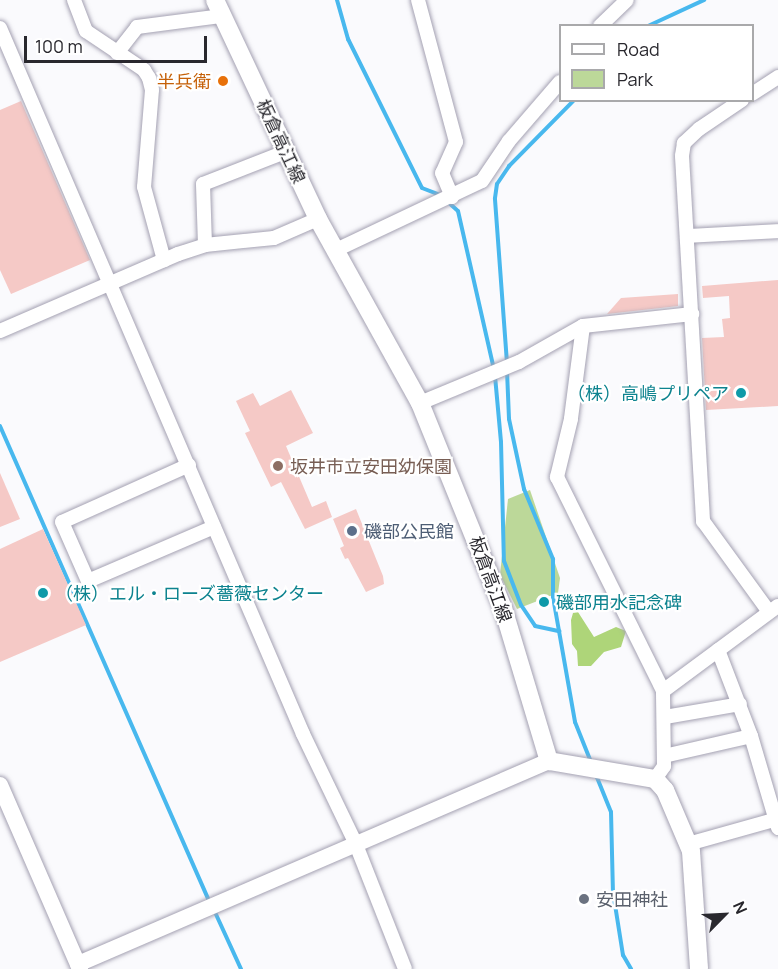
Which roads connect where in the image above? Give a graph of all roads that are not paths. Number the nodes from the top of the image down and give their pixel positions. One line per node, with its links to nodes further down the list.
1 (74, 0): 7 (street)
2 (418, 0): 13 (street)
3 (627, 0): 5 (street)
4 (219, 8): 7 (street); 12 (main road, 板倉高江線)
5 (602, 24)
6 (0, 28): 20 (street)
7 (117, 53): 19 (street)
8 (778, 77): 10 (street)
9 (559, 84): 13 (street)
10 (754, 93)
11 (739, 102): 16 (street)
12 (285, 152): 14 (main road, 板倉高江線); 17 (street)
13 (452, 197): 18 (street)
14 (318, 219): 17 (street); 18 (main road, 板倉高江線)
15 (778, 231): 16 (street)
16 (687, 236): 21 (street)
17 (205, 245): 19 (street)
18 (336, 250): 24 (main road, 板倉高江線)
19 (164, 260): 20 (street)
20 (110, 282): 23 (street); 25 (street)
21 (692, 314): 22 (street); 27 (street)
22 (583, 326): 24 (street); 29 (street)
23 (0, 332)
24 (420, 403): 34 (main road, 板倉高江線)
25 (189, 465): 26 (street); 26 (street)
26 (214, 527): 38 (street)
27 (773, 609): 28 (street)
28 (718, 650): 29 (street); 30 (street)
29 (663, 691): 31 (street)
30 (740, 704): 31 (street); 32 (street)
31 (665, 717): 33 (street)
32 (751, 736): 33 (street); 37 (street)
33 (664, 756): 35 (street)
34 (549, 760): 35 (main road); 38 (street)
35 (655, 779): 39 (main road)
36 (0, 785): 40 (street)
37 (776, 824): 39 (street)
38 (355, 842): 40 (street); 41 (street)
39 (688, 844): 42 (main road)
40 (75, 967)
41 (405, 969)
42 (699, 969)

